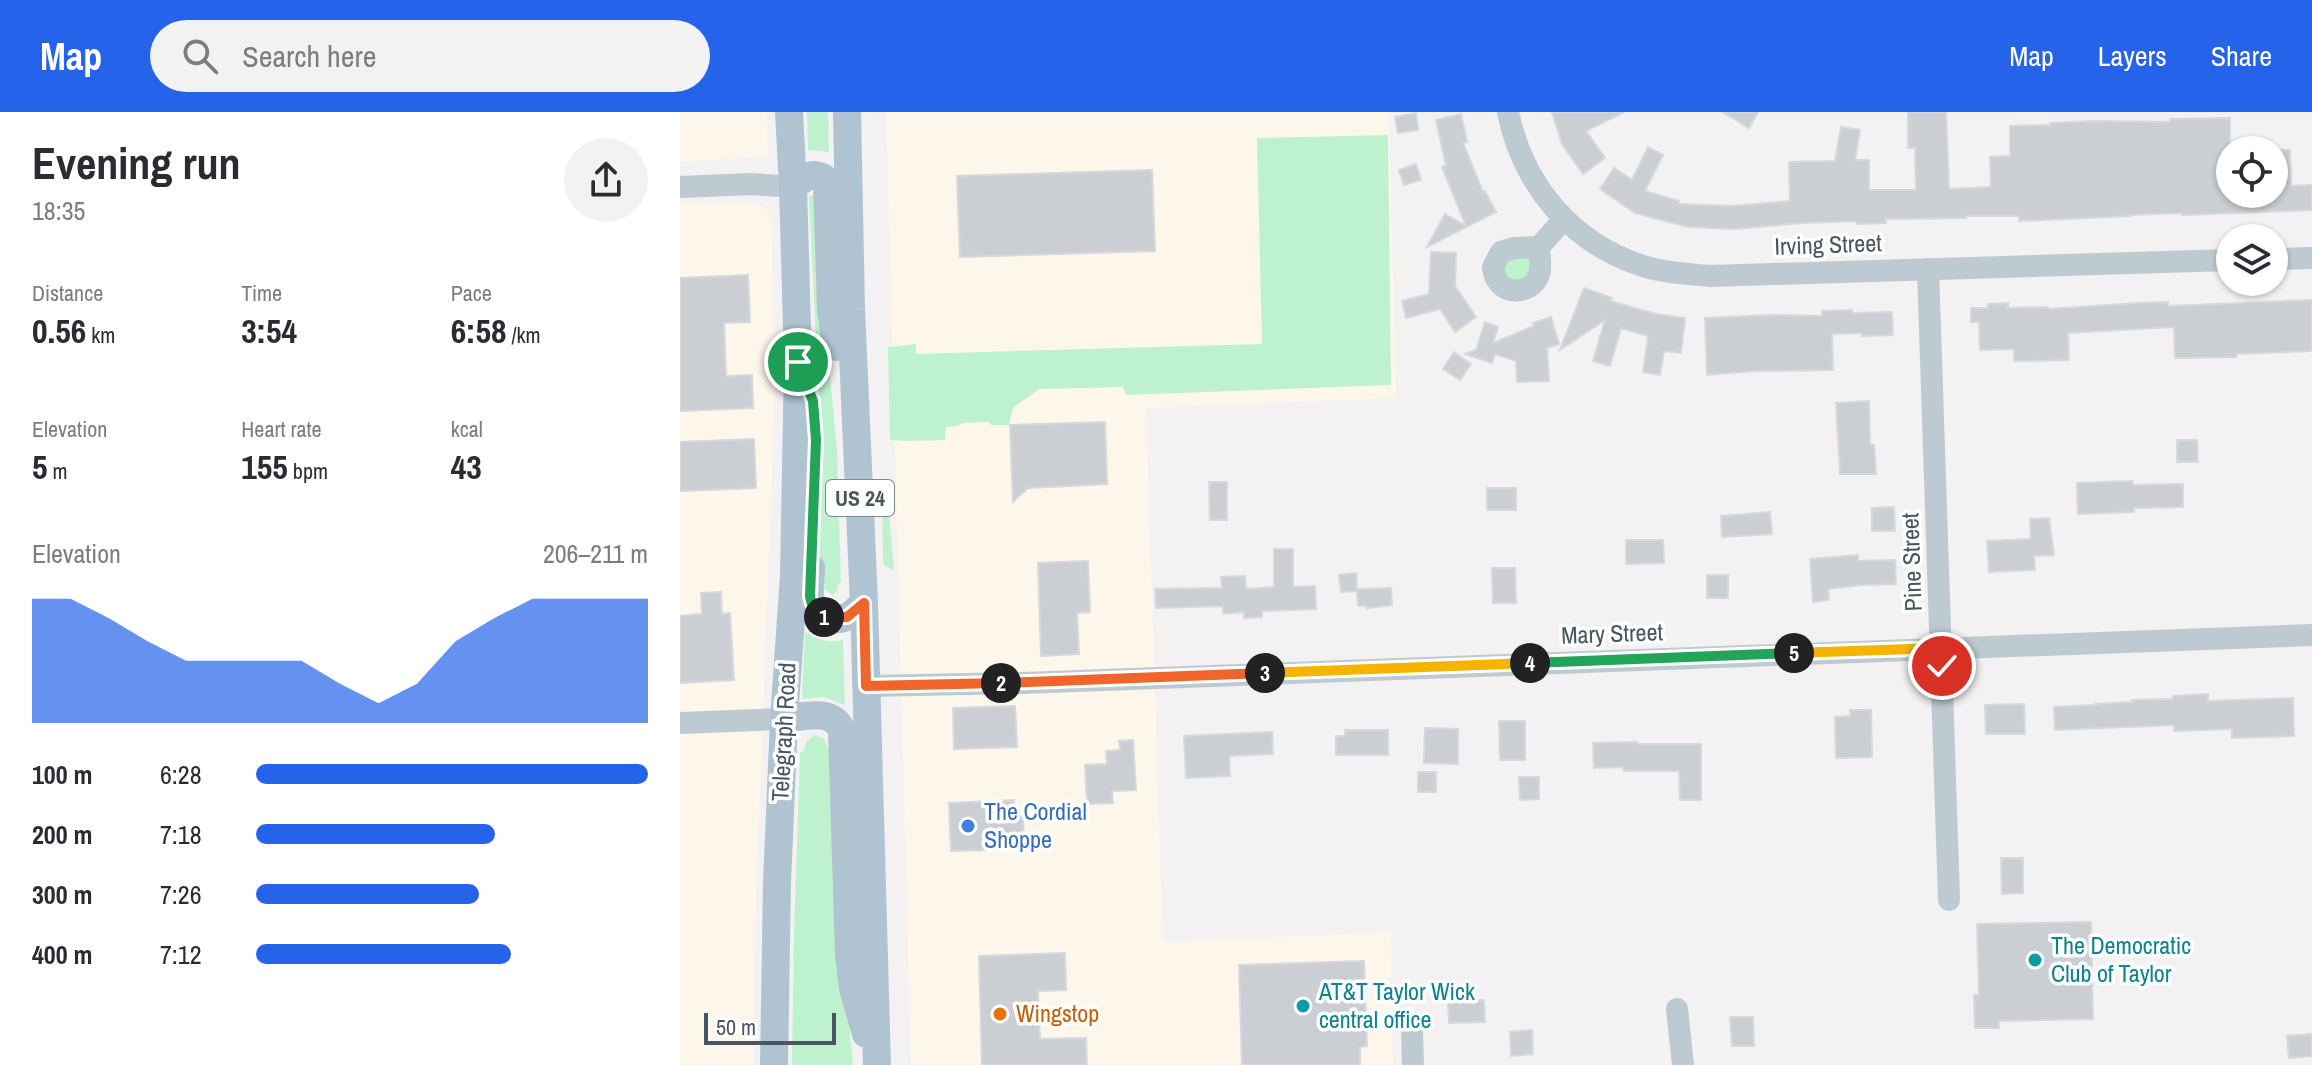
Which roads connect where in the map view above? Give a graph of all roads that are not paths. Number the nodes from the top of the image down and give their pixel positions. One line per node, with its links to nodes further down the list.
1 (789, 112): 5 (main road, Telegraph Road / US 24)
2 (847, 112): 13 (main road, US 24)
3 (1508, 112): 6 (street, Irving Street)
4 (680, 187): 5 (street)
5 (793, 187): 12 (main road, Telegraph Road / US 24); 13 (main road)
6 (1564, 219): 7 (street); 11 (street, Irving Street)
7 (1539, 247)
8 (2312, 258): 9 (street)
9 (2288, 259)
10 (2216, 260): 11 (street, Irving Street)
11 (1928, 269): 16 (street, Pine Street)
12 (798, 362): 14 (main road); 18 (main road, Telegraph Road / US 24)
13 (855, 405): 14 (main road, US 24)
14 (864, 603): 17 (main road, US 24)
15 (2312, 635): 16 (street, Mary Street)
16 (1941, 648): 17 (street, Mary Street); 20 (street, Pine Street)
17 (866, 686): 24 (main road, US 24)
18 (784, 719): 19 (street); 23 (main road, Telegraph Road / US 24); 24 (main road)
19 (680, 723)
20 (1949, 900)
21 (1677, 1009): 26 (street)
22 (1412, 1031): 25 (street)
23 (774, 1065)
24 (876, 1065)
25 (1413, 1065)
26 (1683, 1065)

